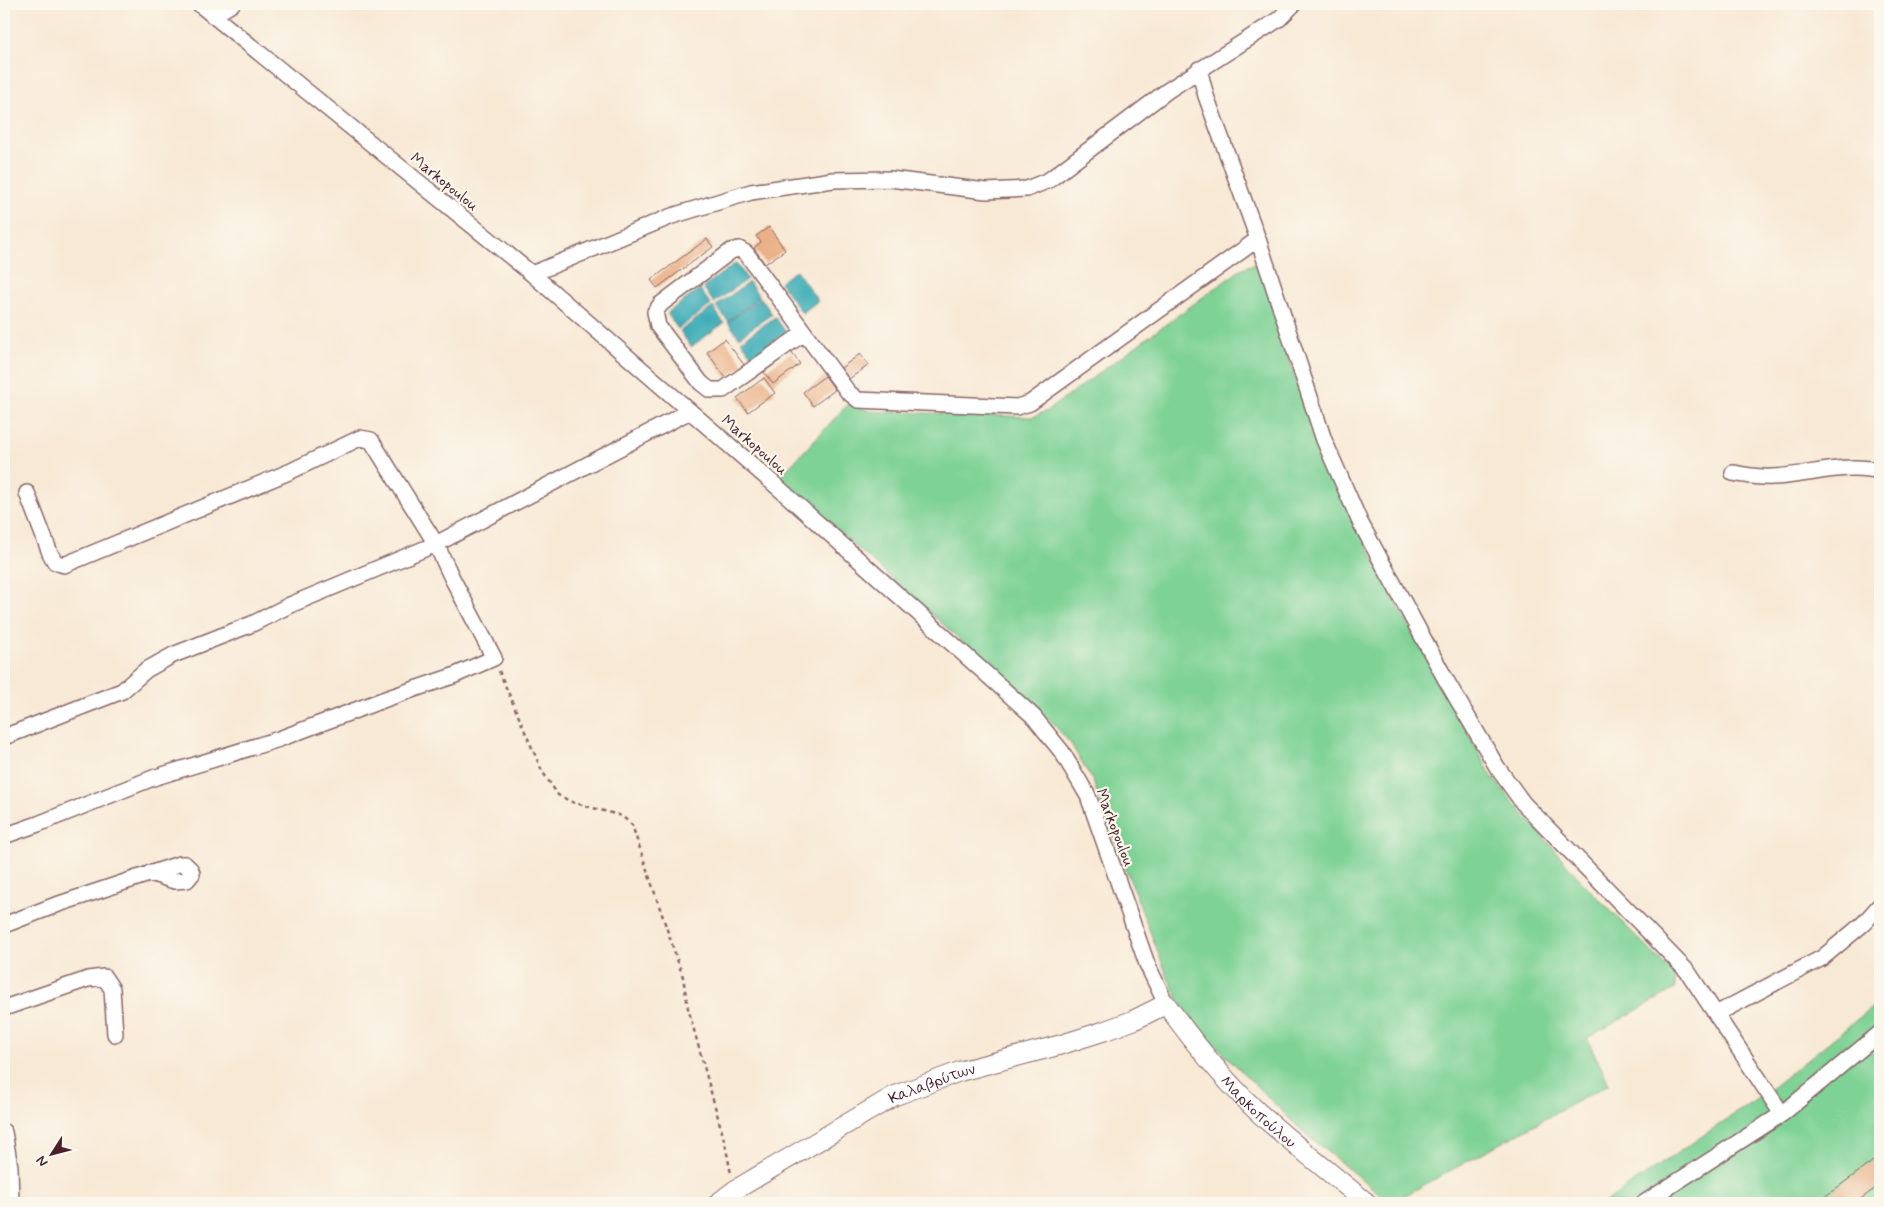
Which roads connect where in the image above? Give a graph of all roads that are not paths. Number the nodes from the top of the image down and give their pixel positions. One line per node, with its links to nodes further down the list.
1 (199, 4): 5 (street, Markopoulou)
2 (232, 4): 5 (street)
3 (1275, 4): 6 (street)
4 (1294, 4): 6 (street)
5 (213, 16): 9 (street, Markopoulou)
6 (1279, 19): 7 (street)
7 (1199, 70): 8 (street); 9 (street)
8 (1258, 239): 10 (street); 23 (street)
9 (532, 274): 11 (street, Markopoulou)
10 (804, 333): 10 (street)
11 (690, 411): 15 (street); 21 (street, Markopoulou)
12 (1880, 472): 13 (street)
13 (1733, 474)
14 (27, 493): 15 (street)
15 (436, 544): 16 (street); 17 (street)
16 (4, 737)
17 (4, 836)
18 (150, 873): 20 (street)
19 (1880, 905): 23 (street)
20 (4, 925)
21 (1166, 1004): 29 (main road, Καλαβρύτων); 30 (main road, Μαρκοπούλου)
22 (4, 1008): 25 (street)
23 (1716, 1014): 26 (street)
24 (1880, 1033): 26 (street)
25 (115, 1034)
26 (1782, 1114): 31 (street)
27 (4, 1132): 28 (street)
28 (10, 1203)
29 (718, 1203)
30 (1367, 1203)
31 (1644, 1203)

